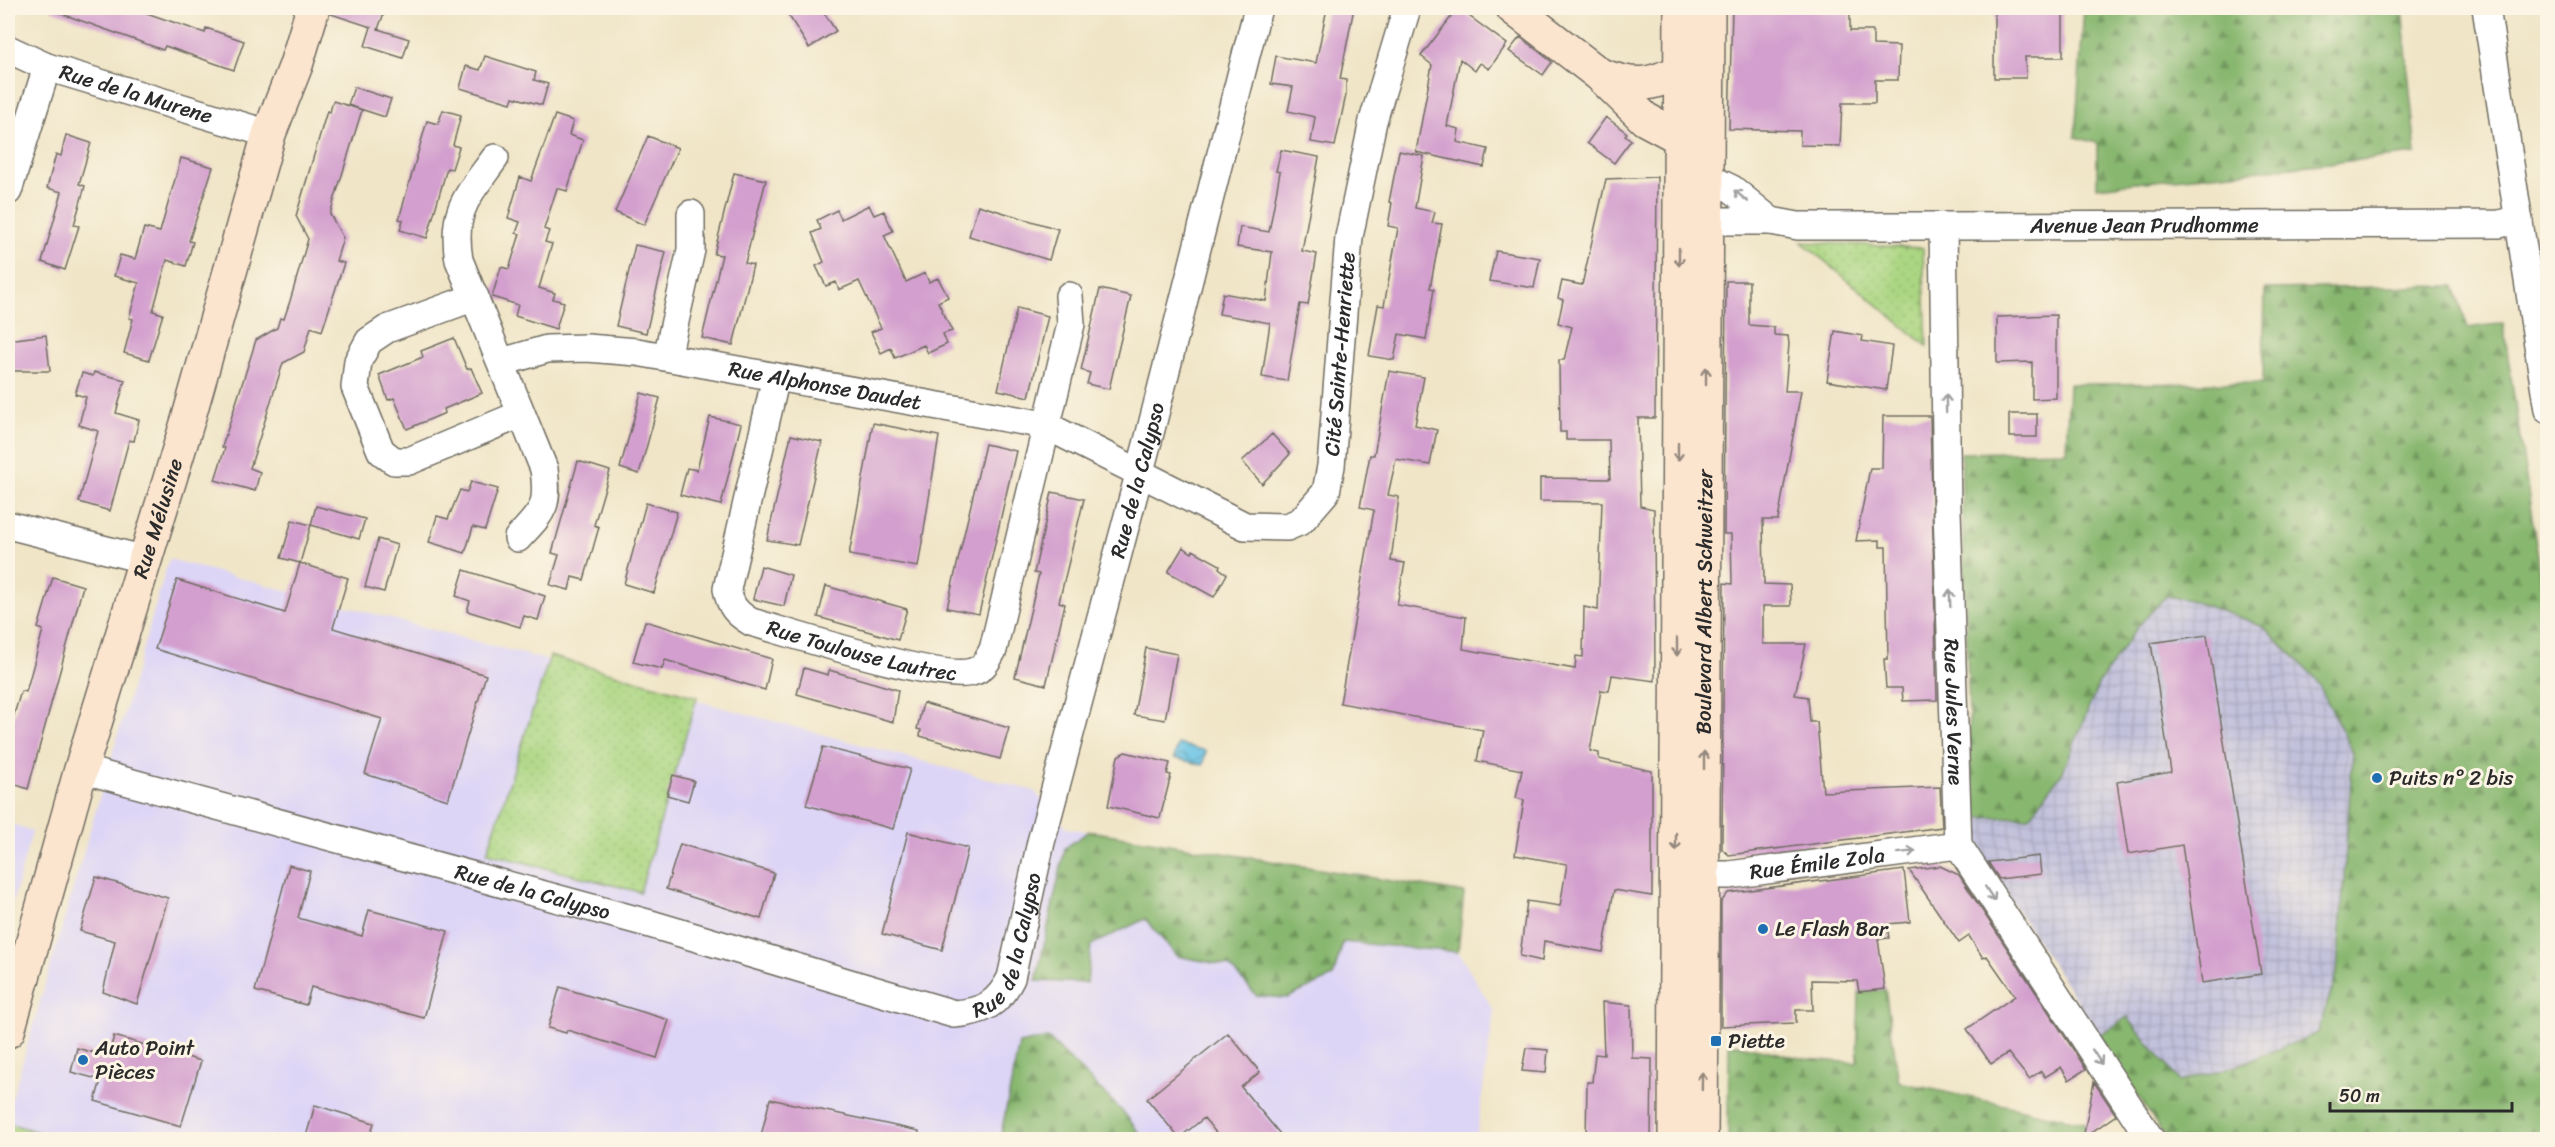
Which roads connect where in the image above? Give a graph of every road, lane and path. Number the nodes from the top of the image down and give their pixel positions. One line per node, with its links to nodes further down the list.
1 (313, 8): 13 (main road, Rue Mélusine)
2 (1258, 8): 30 (street, Rue de la Calypso)
3 (1407, 8): 30 (street, Cité Sainte-Henriette)
4 (1514, 8): 11 (main road)
5 (1682, 8): 10 (main road, Boulevard Albert Schweitzer)
6 (1708, 8): 10 (main road, Boulevard Albert Schweitzer)
7 (2486, 8): 18 (street)
8 (8, 49): 9 (street, Rue de la Murene)
9 (47, 67): 13 (street, Rue de la Murene); 16 (street)
10 (1695, 70): 11 (main road); 12 (main road, Boulevard Albert Schweitzer); 15 (main road, Boulevard Albert Schweitzer)
11 (1600, 75): 12 (main road)
12 (1687, 131): 15 (main road); 19 (main road); 36 (main road, Boulevard Albert Schweitzer, one-way to 36)
13 (269, 134): 33 (main road, Rue Mélusine)
14 (495, 158): 23 (street)
15 (1707, 177): 19 (main road, Boulevard Albert Schweitzer); 20 (street, Avenue Jean Prudhomme, one-way to 15)
16 (8, 191)
17 (691, 214): 24 (street)
18 (2519, 220): 21 (street, Avenue Jean Prudhomme); 27 (street)
19 (1707, 221): 20 (street, Avenue Jean Prudhomme); 36 (main road, Boulevard Albert Schweitzer, one-way to 19)
20 (1772, 221): 21 (street, Avenue Jean Prudhomme)
21 (1943, 226): 35 (street, Rue Jules Verne, one-way to 21)
22 (1070, 296): 29 (street, Rue Toulouse Lautrec)
23 (475, 297): 25 (street); 28 (street)
24 (667, 357): 25 (street, Rue Alphonse Daudet); 26 (street, Rue Alphonse Daudet)
25 (502, 362): 28 (street)
26 (776, 377): 29 (street, Rue Alphonse Daudet); 29 (street, Rue Toulouse Lautrec)
27 (2547, 410)
28 (522, 414): 32 (street)
29 (1045, 425): 30 (street, Rue Alphonse Daudet)
30 (1139, 471): 34 (street, Rue de la Calypso)
31 (8, 525): 33 (street)
32 (518, 538)
33 (146, 560): 34 (main road, Rue Mélusine)
34 (81, 769): 37 (main road, Rue Mélusine)
35 (1958, 845): 36 (street, Rue Émile Zola, one-way to 35); 40 (street, one-way to 40)
36 (1690, 875): 38 (main road, Boulevard Albert Schweitzer); 39 (main road, Boulevard Albert Schweitzer, one-way to 36)
37 (8, 1030)
38 (1675, 1140)
39 (1701, 1140)
40 (2151, 1140)

